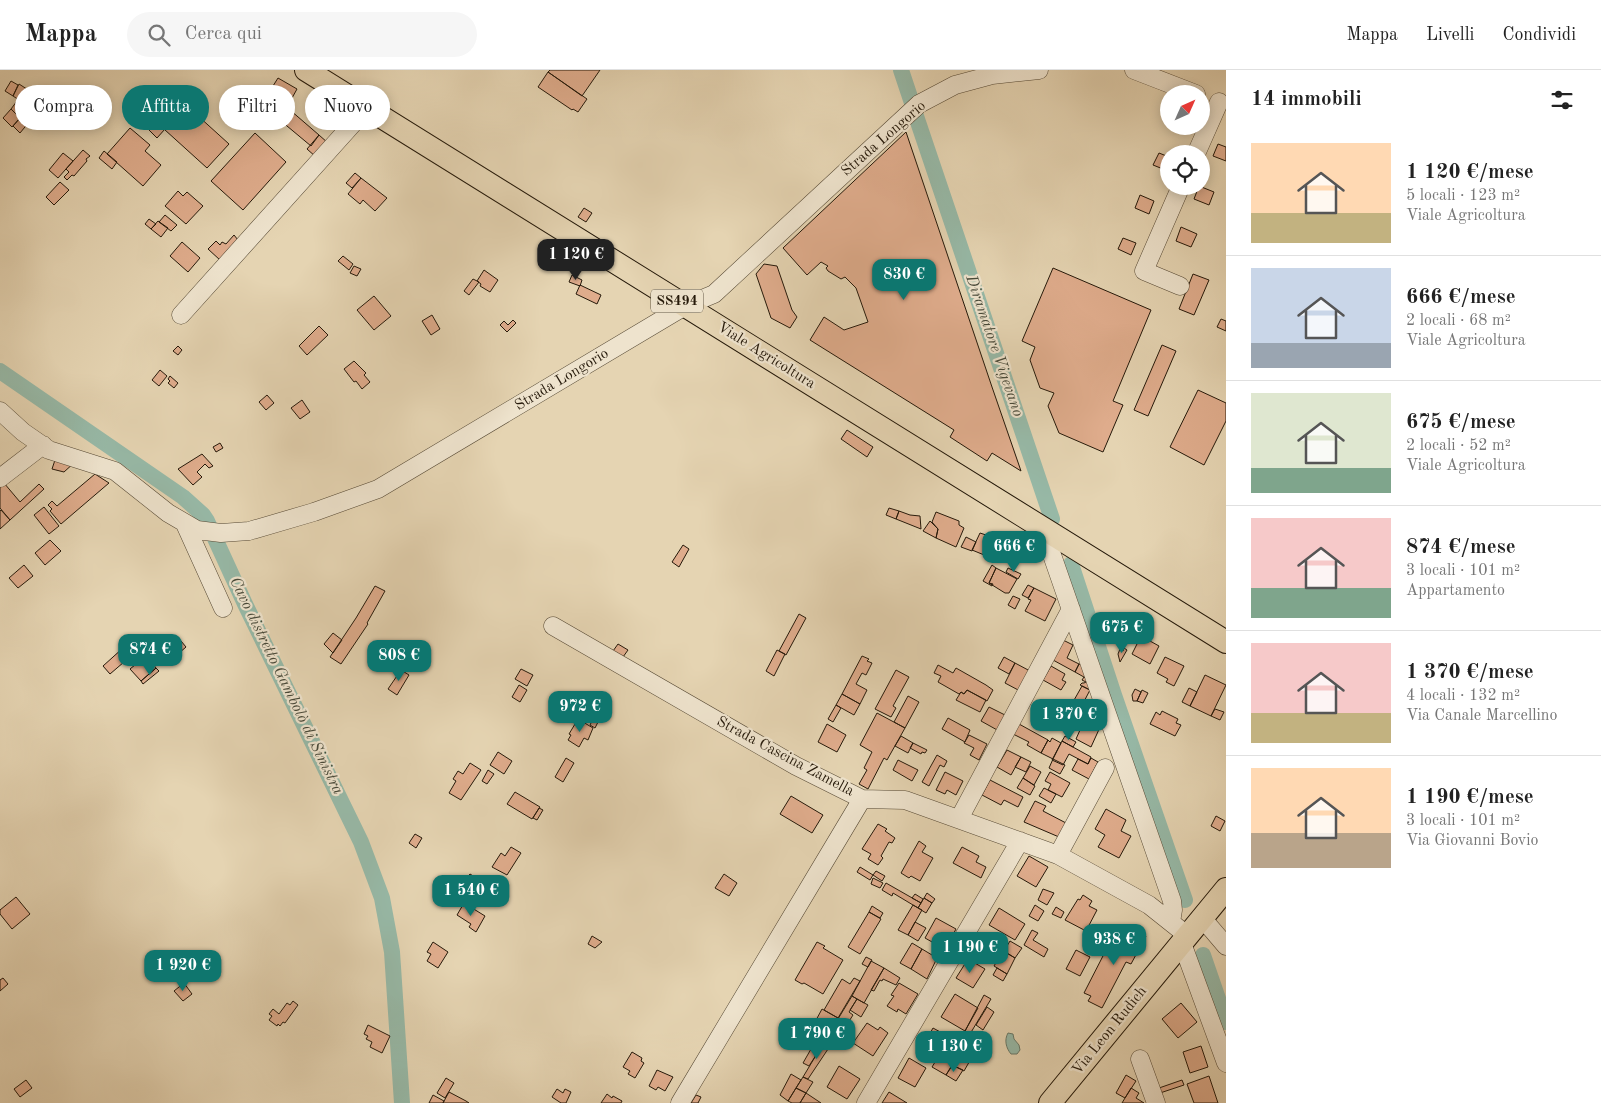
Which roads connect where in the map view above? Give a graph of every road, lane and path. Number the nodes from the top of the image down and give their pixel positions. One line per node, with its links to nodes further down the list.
1 (306, 70): 4 (main road, Viale Agricoltura / SS494)
2 (1039, 70): 13 (street, Strada Longorio)
3 (1134, 70): 5 (street)
4 (330, 85)
5 (1173, 85)
6 (1210, 99): 7 (street)
7 (1222, 104): 10 (street)
8 (390, 122): 13 (main road, Viale Agricoltura / SS494)
9 (347, 130): 14 (street)
10 (1201, 145)
11 (1177, 195): 12 (street)
12 (1180, 286)
13 (685, 306): 18 (street, Strada Longorio); 19 (main road, Viale Agricoltura / SS494)
14 (181, 314)
15 (0, 411): 16 (street, Strada Longorio)
16 (42, 445): 17 (street); 18 (street, Strada Longorio)
17 (0, 478)
18 (185, 524): 20 (street)
19 (1046, 530): 21 (street); 23 (main road, Viale Agricoltura / SS494)
20 (223, 608)
21 (1071, 609): 26 (street); 30 (street)
22 (553, 626): 25 (street, Strada Cascina Zamella)
23 (1226, 642)
24 (1105, 768): 28 (street)
25 (862, 799): 26 (street, Strada Cascina Zamella); 34 (street)
26 (959, 819): 27 (street, Strada Cascina Zamella)
27 (1020, 841): 28 (street, Strada Cascina Zamella); 35 (street)
28 (1058, 855): 30 (street, Strada Cascina Zamella)
29 (1226, 889): 30 (main road, Via Leon Rudich)
30 (1186, 930): 31 (street, Strada Cascina Zamella); 33 (street); 36 (main road, Via Leon Rudich)
31 (1226, 946)
32 (1140, 1059): 37 (street)
33 (1226, 1063)
34 (680, 1103)
35 (866, 1103)
36 (1050, 1103)
37 (1156, 1103)

